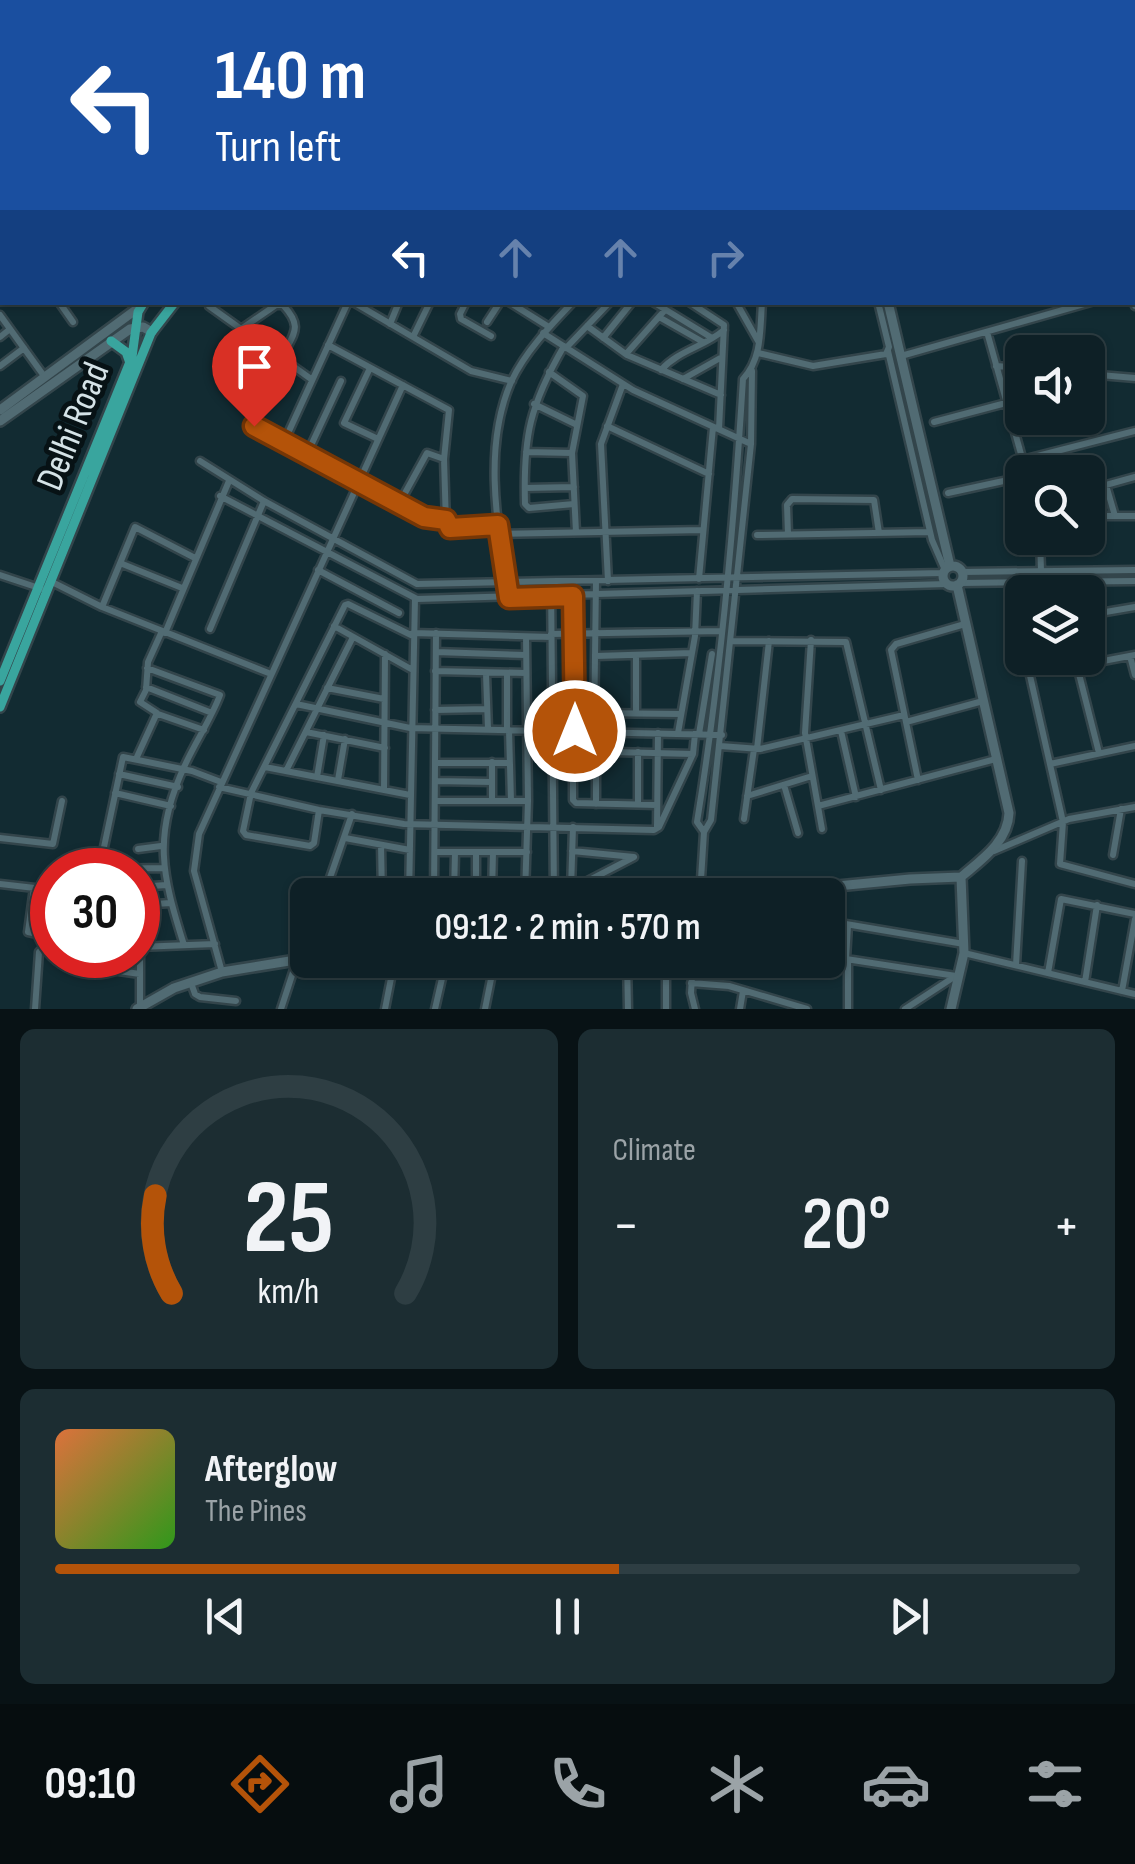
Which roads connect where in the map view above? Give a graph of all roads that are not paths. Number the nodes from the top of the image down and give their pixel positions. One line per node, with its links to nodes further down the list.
1 (61, 305): 26 (street)
2 (141, 305): 63 (street)
3 (142, 305): 29 (main road, Delhi Road)
4 (172, 305): 35 (main road)
5 (208, 305): 31 (street)
6 (348, 305): 45 (street)
7 (363, 305): 28 (street)
8 (399, 305): 28 (street)
9 (429, 305): 39 (street)
10 (464, 305): 37 (street)
11 (498, 305): 27 (street)
12 (513, 305): 34 (street)
13 (566, 305): 34 (street)
14 (607, 305): 30 (street)
15 (630, 305): 40 (street)
16 (658, 305): 23 (street)
17 (693, 305): 32 (street)
18 (738, 305): 44 (street)
19 (762, 305): 44 (street)
20 (879, 305): 48 (street)
21 (892, 305): 51 (street)
22 (1081, 305): 36 (street)
23 (665, 310): 25 (street); 41 (street)
24 (0, 316): 33 (street)
25 (659, 317): 43 (street); 50 (street)
26 (73, 322)
27 (488, 322)
28 (390, 324): 39 (street)
29 (136, 326): 35 (street); 42 (street); 54 (main road, Delhi Road)
30 (586, 326): 40 (street); 46 (street)
31 (241, 329): 53 (street); 53 (street)
32 (725, 329): 41 (street); 52 (street)
33 (10, 330): 38 (street); 47 (street)
34 (546, 330): 46 (street); 68 (street)
35 (152, 332): 140 (main road)
36 (986, 332): 51 (street); 56 (street)
37 (491, 336)
38 (0, 337)
39 (413, 337): 68 (street)
40 (603, 338): 50 (street)
41 (714, 338): 43 (street)
42 (111, 341): 54 (main road); 76 (street)
43 (704, 342): 59 (street)
44 (760, 344): 49 (street)
45 (328, 345): 58 (street); 66 (street)
46 (565, 347): 61 (street); 69 (street)
47 (24, 348): 55 (street); 63 (street)
48 (888, 351): 49 (street); 116 (street)
49 (758, 353): 60 (street)
50 (626, 354): 59 (street)
51 (903, 355): 125 (street)
52 (724, 356): 65 (street); 71 (street)
53 (282, 358): 66 (street)
54 (130, 362): 140 (main road, Delhi Road)
55 (0, 366)
56 (996, 366): 57 (street); 72 (street)
57 (1005, 367)
58 (370, 368): 70 (street); 83 (street)
59 (661, 370): 65 (street)
60 (752, 370): 84 (street); 86 (street)
61 (549, 372): 74 (street); 78 (street)
62 (1105, 375): 64 (street)
63 (44, 376): 75 (street)
64 (1135, 378)
65 (683, 379): 71 (street)
66 (311, 380): 85 (street)
67 (341, 381): 88 (street)
68 (512, 382): 111 (street)
69 (623, 384): 80 (street); 81 (street)
70 (403, 385): 83 (street); 91 (street)
71 (721, 395): 81 (street)
72 (1005, 399)
73 (1005, 403): 77 (street)
74 (534, 404): 78 (street); 87 (street)
75 (0, 410)
76 (0, 421)
77 (934, 422)
78 (577, 424): 89 (street)
79 (254, 426): 85 (street)
80 (607, 426): 93 (street); 114 (street)
81 (716, 428): 84 (street); 93 (street)
82 (1135, 430): 90 (street)
83 (378, 439): 97 (street)
84 (739, 439): 86 (street); 130 (street)
85 (284, 442): 88 (street)
86 (751, 444): 130 (street)
87 (526, 452): 89 (street); 100 (street)
88 (306, 454): 97 (street)
89 (572, 454): 99 (street)
90 (1041, 455)
91 (444, 459): 104 (street); 110 (street)
92 (200, 460): 96 (street)
93 (709, 474): 112 (street)
94 (1135, 478): 98 (street)
95 (1005, 480): 101 (street)
96 (229, 481): 102 (street); 103 (street)
97 (358, 482): 104 (street); 120 (street)
98 (1106, 485): 108 (street)
99 (574, 487): 100 (street); 105 (street)
100 (525, 488): 105 (street)
101 (948, 493)
102 (220, 496): 106 (street); 123 (street)
103 (264, 501): 106 (street); 120 (street)
104 (400, 504): 110 (street)
105 (574, 504): 113 (street)
106 (257, 516): 121 (street); 156 (street)
107 (1105, 516): 108 (street)
108 (1115, 516): 109 (street)
109 (1135, 516)
110 (446, 520): 111 (street)
111 (498, 525): 117 (street)
112 (704, 530): 114 (street); 131 (street)
113 (576, 532): 114 (street); 117 (street)
114 (605, 532): 132 (street)
115 (879, 532): 116 (street); 118 (street); 118 (street)
116 (930, 532): 125 (street)
117 (499, 534): 136 (street)
118 (788, 534): 119 (street)
119 (757, 535)
120 (332, 537): 121 (street); 136 (street)
121 (326, 552): 126 (street); 148 (street)
122 (1041, 555): 128 (street)
123 (195, 558): 124 (street); 141 (street)
124 (120, 563): 141 (street); 150 (street)
125 (951, 569): 128 (street); 130 (street); 139 (street); 139 (street)
126 (318, 570): 153 (street); 183 (street)
127 (1135, 570): 128 (street)
128 (1041, 571)
129 (0, 575): 140 (street)
130 (732, 578): 131 (street); 142 (street); 143 (street)
131 (699, 579): 132 (street)
132 (608, 580): 133 (street)
133 (596, 581): 137 (street); 145 (street)
134 (1105, 581): 135 (street)
135 (1135, 581)
136 (507, 582): 137 (street); 149 (street)
137 (551, 582): 146 (street)
138 (1005, 582): 139 (street)
139 (954, 584): 143 (street); 154 (street)
140 (46, 585): 150 (street); 189 (main road, Delhi Road); 195 (main road)
141 (182, 588): 159 (street)
142 (727, 590): 143 (street); 144 (street); 158 (street)
143 (736, 590): 168 (street)
144 (697, 591): 145 (street); 157 (street)
145 (596, 595): 147 (street); 162 (street)
146 (551, 596): 147 (street); 149 (street); 164 (street)
147 (573, 596): 161 (street)
148 (415, 598): 149 (street); 163 (street)
149 (509, 598)
150 (102, 607): 159 (street)
151 (1135, 607): 152 (street)
152 (1105, 612)
153 (399, 613)
154 (965, 624): 193 (street); 204 (street)
155 (334, 626): 163 (street); 165 (street); 194 (street)
156 (210, 628)
157 (695, 630): 158 (street); 162 (street); 171 (street)
158 (722, 631): 221 (street)
159 (163, 632): 179 (street); 183 (street)
160 (436, 632): 163 (street); 166 (street); 170 (street)
161 (574, 633): 162 (street); 164 (street); 214 (street)
162 (596, 633): 177 (street)
163 (413, 634): 180 (street)
164 (551, 635): 166 (street); 213 (street)
165 (353, 637): 172 (street); 191 (street)
166 (526, 637): 176 (street)
167 (810, 640): 169 (street); 206 (street); 225 (street)
168 (730, 641): 169 (street); 223 (street)
169 (770, 641): 229 (street)
170 (436, 652): 176 (street); 181 (street)
171 (692, 653): 174 (street); 203 (street)
172 (384, 654): 180 (street); 192 (street)
173 (712, 654): 220 (street)
174 (636, 655): 177 (street); 202 (street)
175 (1133, 655): 178 (street); 188 (street)
176 (526, 656): 182 (street)
177 (596, 656): 199 (street)
178 (1105, 658)
179 (147, 668): 190 (street); 201 (street)
180 (411, 670): 207 (street)
181 (435, 670): 184 (street); 198 (street)
182 (526, 673): 185 (street); 212 (street)
183 (271, 674): 252 (street)
184 (486, 674): 185 (street); 196 (street)
185 (508, 674): 211 (street)
186 (1030, 675): 241 (street)
187 (1079, 675): 235 (street)
188 (1135, 676)
189 (0, 681)
190 (146, 687): 200 (street); 201 (street)
191 (327, 688): 192 (street); 197 (street)
192 (384, 700): 205 (street)
193 (983, 701): 204 (street); 237 (street)
194 (296, 704): 197 (street); 242 (street)
195 (0, 707)
196 (487, 709): 198 (street); 209 (street)
197 (316, 710): 205 (street); 216 (street)
198 (435, 710): 208 (street)
199 (594, 712): 202 (street); 217 (street)
200 (157, 713): 210 (street); 236 (street)
201 (212, 713): 210 (street)
202 (636, 714): 203 (street)
203 (681, 714): 219 (street)
204 (905, 719): 206 (street); 249 (street)
205 (386, 724): 207 (street); 228 (street)
206 (864, 725): 215 (street); 256 (street)
207 (413, 728): 208 (street); 259 (street)
208 (435, 729): 209 (street); 239 (street)
209 (488, 729): 211 (street)
210 (204, 730): 243 (street)
211 (508, 730): 212 (street); 240 (street)
212 (525, 730): 213 (street); 266 (street)
213 (550, 730): 214 (street); 281 (street)
214 (575, 731): 217 (street); 230 (street)
215 (842, 731): 225 (street); 261 (street)
216 (306, 732): 222 (street); 244 (street)
217 (594, 732): 218 (street)
218 (658, 733): 219 (street); 233 (street)
219 (678, 733): 220 (street)
220 (697, 734): 221 (street); 234 (street)
221 (711, 735): 223 (street); 285 (street)
222 (324, 736): 224 (street); 247 (street)
223 (722, 736): 226 (street)
224 (344, 740): 228 (street); 248 (street)
225 (806, 740): 229 (street); 246 (street)
226 (720, 746): 229 (street); 285 (street)
227 (1135, 746): 235 (street)
228 (385, 748): 255 (street)
229 (755, 749): 260 (street)
230 (574, 751): 231 (street); 267 (street)
231 (596, 752): 232 (street); 267 (street)
232 (638, 752): 233 (street); 268 (street)
233 (658, 752): 234 (street); 269 (street)
234 (693, 754): 283 (street)
235 (1099, 754): 241 (street)
236 (136, 759): 243 (street); 245 (street)
237 (996, 759): 249 (street); 300 (street)
238 (492, 762): 239 (street); 240 (street); 251 (street)
239 (435, 763): 250 (street)
240 (510, 763): 265 (street)
241 (1050, 764): 277 (street)
242 (265, 767): 244 (street); 258 (street)
243 (183, 769): 252 (street); 254 (street)
244 (286, 771): 247 (street)
245 (119, 774): 254 (street); 257 (street)
246 (812, 776): 253 (street); 271 (street)
247 (316, 777): 248 (street)
248 (338, 780): 255 (street)
249 (918, 780): 256 (street)
250 (435, 781): 251 (street); 262 (street)
251 (492, 782): 264 (street)
252 (220, 784): 258 (street); 329 (street)
253 (784, 785): 260 (street); 286 (street)
254 (178, 787): 270 (street)
255 (384, 790): 259 (street)
256 (881, 790): 261 (street)
257 (115, 793): 270 (street); 291 (street)
258 (251, 793): 273 (street); 273 (street)
259 (410, 795): 278 (street)
260 (748, 796): 276 (street)
261 (856, 796): 271 (street)
262 (435, 800): 264 (street); 279 (street)
263 (62, 801): 287 (street)
264 (492, 801): 265 (street)
265 (511, 801): 266 (street)
266 (528, 801): 280 (street)
267 (596, 804): 268 (street)
268 (638, 804): 269 (street)
269 (657, 805): 283 (street)
270 (171, 806): 290 (street)
271 (818, 806): 284 (street)
272 (1135, 807): 274 (street)
273 (320, 810): 275 (street)
274 (1121, 810): 277 (street); 301 (street)
275 (352, 814): 278 (street); 288 (street)
276 (744, 819)
277 (1063, 822): 300 (street); 318 (street)
278 (410, 824): 279 (street); 293 (street)
279 (435, 824): 280 (street); 295 (street)
280 (528, 826): 281 (street); 299 (street)
281 (552, 827): 282 (street); 312 (street)
282 (573, 828): 283 (street); 294 (street)
283 (657, 830)
284 (822, 830)
285 (704, 832): 315 (street)
286 (798, 833)
287 (0, 838)
288 (345, 838): 289 (street); 304 (street)
289 (381, 845): 293 (street); 305 (street)
290 (162, 846): 292 (street); 303 (street)
291 (104, 848)
292 (138, 848)
293 (410, 850): 306 (street)
294 (572, 850): 313 (street); 314 (street)
295 (435, 852): 296 (street); 307 (street)
296 (455, 852): 297 (street); 308 (street)
297 (476, 852): 298 (street); 309 (street)
298 (493, 852): 299 (street); 310 (street)
299 (527, 852): 311 (street)
300 (992, 852): 316 (street)
301 (1113, 855)
302 (1022, 861): 335 (street)
303 (162, 868): 320 (street)
304 (330, 878)
305 (382, 878)
306 (409, 878)
307 (434, 878)
308 (454, 878)
309 (476, 878)
310 (492, 878)
311 (526, 878)
312 (554, 878)
313 (571, 878)
314 (592, 878)
315 (701, 878)
316 (962, 878): 321 (street); 332 (street)
317 (0, 884): 322 (street)
318 (1135, 884)
319 (160, 885): 320 (street)
320 (166, 885): 323 (street)
321 (845, 886)
322 (30, 888)
323 (171, 903): 324 (street); 331 (street)
324 (160, 904)
325 (1097, 905): 326 (street); 337 (street); 348 (street)
326 (1135, 916): 352 (street)
327 (845, 924): 328 (street)
328 (848, 925): 332 (street); 333 (street)
329 (216, 944): 331 (street); 336 (street)
330 (160, 946): 331 (street)
331 (184, 946)
332 (964, 949): 335 (street); 338 (street)
333 (848, 960): 338 (street); 366 (street)
334 (290, 961): 336 (street)
335 (1016, 965): 337 (street)
336 (222, 972): 349 (street)
337 (1048, 973): 348 (street)
338 (958, 975): 367 (street); 368 (street)
339 (37, 978): 356 (street)
340 (140, 978): 355 (street)
341 (294, 978): 357 (street)
342 (391, 978): 358 (street)
343 (442, 978): 359 (street)
344 (491, 978): 360 (street)
345 (627, 978): 361 (street)
346 (666, 978): 362 (street)
347 (691, 978): 350 (street)
348 (1085, 982): 352 (street)
349 (191, 983): 354 (street); 355 (street)
350 (691, 983): 351 (street); 363 (street)
351 (743, 990): 364 (street); 365 (street)
352 (1122, 991): 353 (street)
353 (1135, 994)
354 (236, 1001)
355 (139, 1008)
356 (34, 1009)
357 (281, 1009)
358 (385, 1009)
359 (435, 1009)
360 (485, 1009)
361 (628, 1009)
362 (666, 1009)
363 (695, 1009)
364 (740, 1009)
365 (807, 1009)
366 (848, 1009)
367 (904, 1009)
368 (951, 1009)

